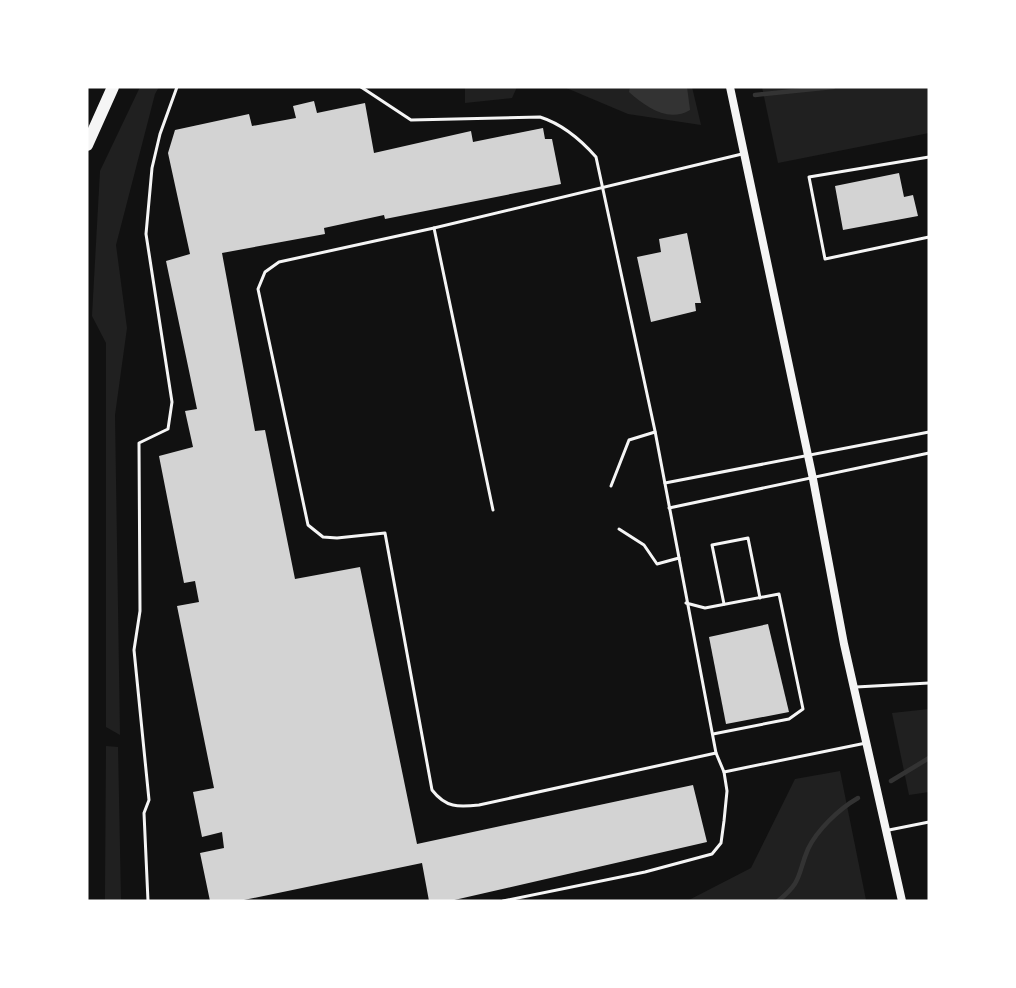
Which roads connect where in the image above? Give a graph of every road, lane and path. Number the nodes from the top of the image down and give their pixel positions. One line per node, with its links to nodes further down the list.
1 (113, 87): 5 (highway)
2 (177, 87): 33 (lane)
3 (361, 87): 8 (lane)
4 (730, 87): 6 (street)
5 (87, 146)
6 (744, 154): 8 (lane); 14 (street)
7 (929, 157): 10 (lane)
8 (604, 187): 9 (lane); 11 (lane)
9 (435, 228): 19 (lane); 29 (lane)
10 (929, 237)
11 (655, 431): 16 (lane); 17 (lane)
12 (929, 432): 14 (lane)
13 (929, 453): 15 (lane)
14 (807, 456): 15 (street); 16 (lane)
15 (813, 480): 18 (lane); 26 (street)
16 (665, 483): 18 (lane)
17 (610, 486)
18 (669, 508): 21 (lane)
19 (493, 510)
20 (619, 529): 21 (lane)
21 (679, 558): 23 (lane)
22 (760, 598): 24 (lane); 24 (lane); 27 (lane)
23 (686, 603): 24 (lane); 27 (lane)
24 (724, 604)
25 (929, 683): 26 (lane)
26 (854, 688): 28 (street)
27 (713, 735): 29 (lane)
28 (866, 743): 30 (lane); 32 (street)
29 (717, 753): 30 (lane)
30 (724, 772): 34 (lane)
31 (929, 822): 32 (lane)
32 (887, 830): 35 (street)
33 (148, 901)
34 (503, 901)
35 (902, 901)

